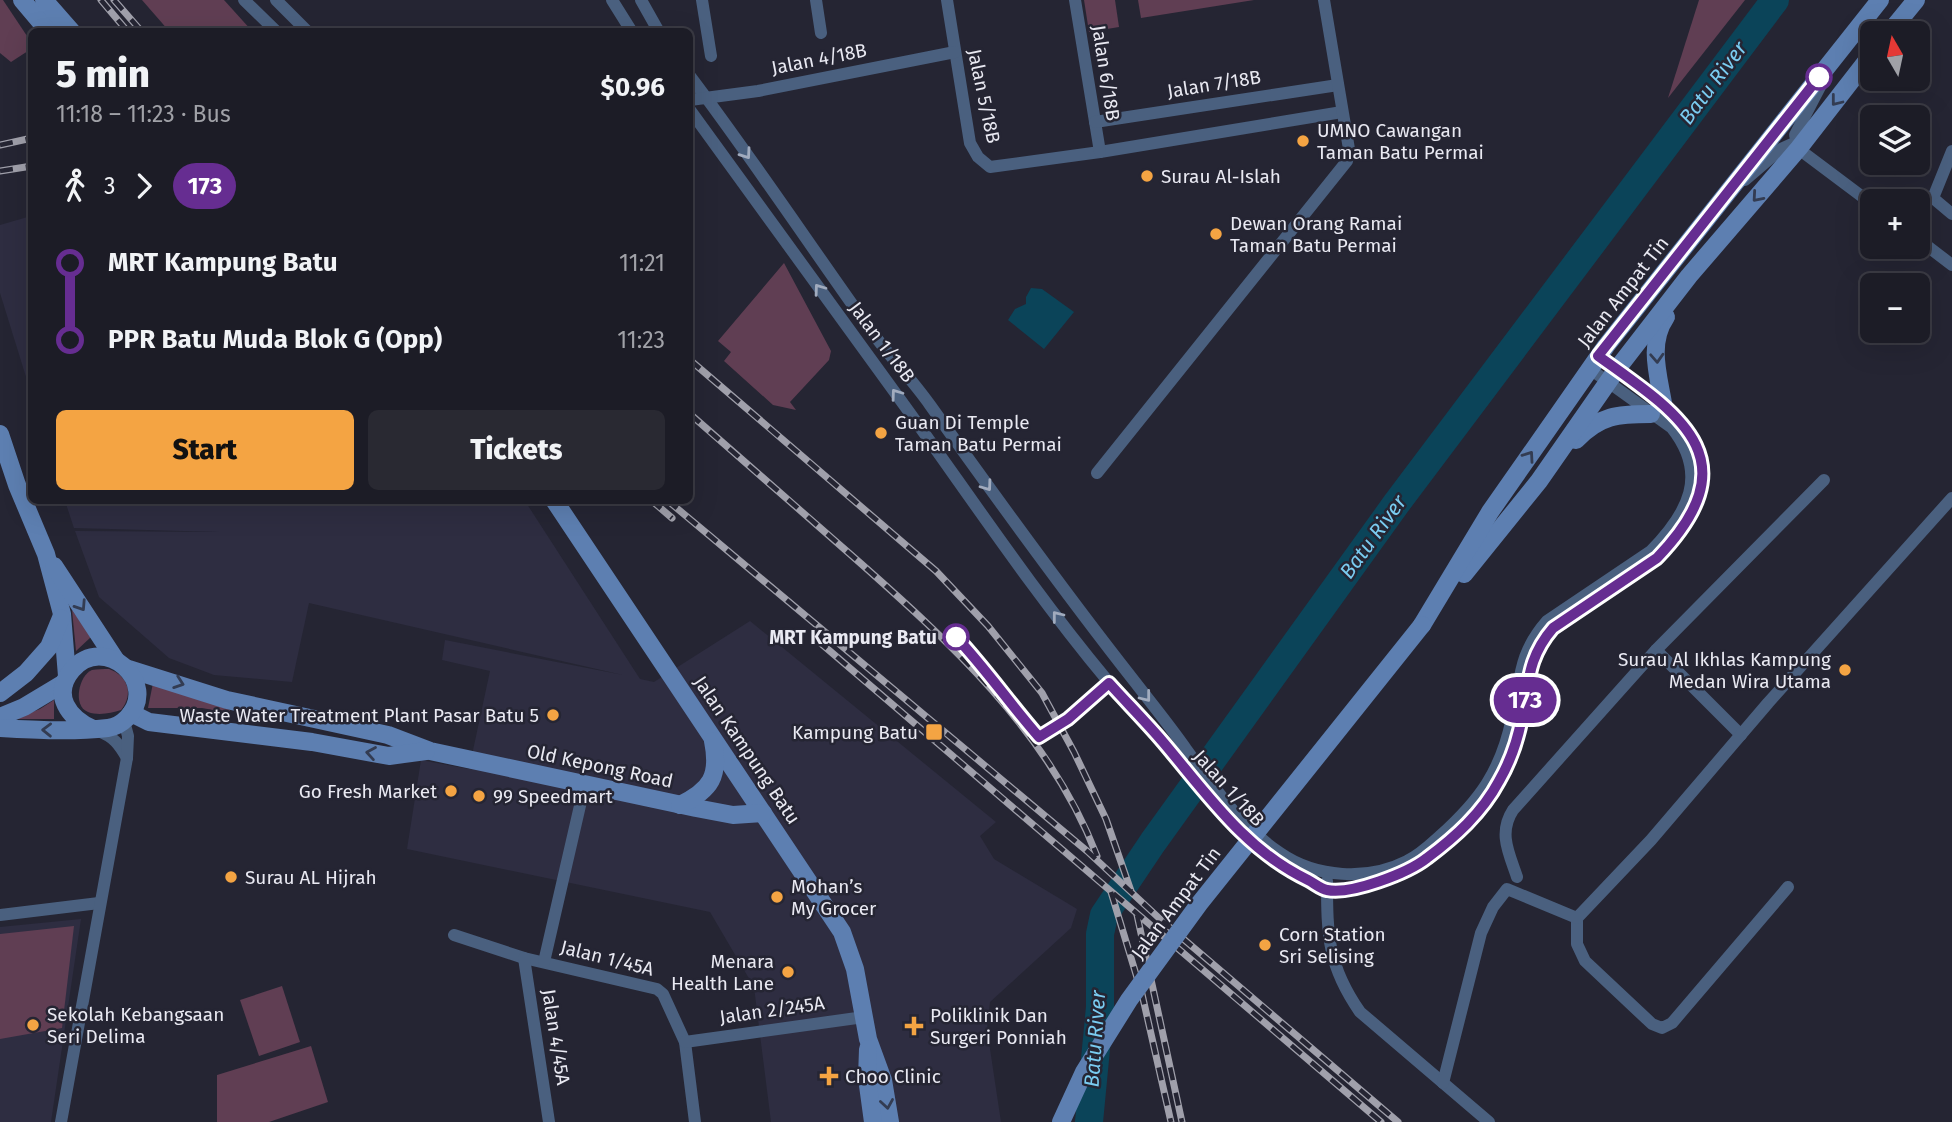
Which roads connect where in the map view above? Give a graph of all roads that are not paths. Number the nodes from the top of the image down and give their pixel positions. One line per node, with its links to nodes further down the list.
1 (22, 0): 15 (street)
2 (44, 0): 16 (street)
3 (244, 0): 17 (street)
4 (276, 0): 18 (street)
5 (612, 0): 19 (street)
6 (640, 0): 20 (street)
7 (702, 0): 23 (street)
8 (816, 0): 21 (street)
9 (947, 0): 22 (street, Jalan 5/18B)
10 (1075, 0): 32 (street, Jalan 6/18B)
11 (1324, 0): 27 (street)
12 (1880, 0): 24 (street, Jalan Ampat Tin)
13 (1916, 0): 14 (street)
14 (1899, 21)
15 (46, 28)
16 (68, 28)
17 (273, 28)
18 (304, 28)
19 (630, 28)
20 (657, 28)
21 (821, 33)
22 (955, 52): 28 (street, Jalan 4/18B); 35 (street, Jalan 5/18B)
23 (711, 56)
24 (1833, 58): 33 (street); 38 (street, Jalan Ampat Tin)
25 (1860, 69): 33 (street, Jalan Ampat Tin, one-way to 33)
26 (693, 80): 28 (street, Jalan 1/18B)
27 (1338, 85): 30 (street); 32 (street, Jalan 7/18B)
28 (706, 99): 29 (street, Jalan 4/18B); 56 (street, Jalan 1/18B, one-way to 56)
29 (693, 100)
30 (1342, 113): 35 (street); 47 (street)
31 (693, 114): 59 (street, Jalan 1/18B, one-way to 31)
32 (1095, 122): 35 (street, Jalan 6/18B)
33 (1799, 148): 37 (street); 38 (street); 41 (street, Jalan Ampat Tin, one-way to 41)
34 (1952, 151): 36 (street)
35 (1100, 152)
36 (1949, 168): 39 (street)
37 (1860, 195)
38 (1723, 200): 43 (street, Jalan Ampat Tin)
39 (1952, 214)
40 (1930, 248): 42 (street)
41 (1706, 256): 44 (street, Jalan Ampat Tin); 45 (street, one-way to 45)
42 (1952, 265)
43 (1594, 363): 44 (street, Jalan 1/18B); 54 (street, Jalan Ampat Tin, one-way to 43)
44 (1612, 376): 45 (street, Jalan 1/18B); 49 (street, Jalan Ampat Tin)
45 (1657, 408): 49 (street); 75 (street, Jalan 1/18B); 78 (street, Jalan 1/18B)
46 (0, 434): 52 (street)
47 (1097, 473)
48 (1824, 480): 55 (street)
49 (1539, 481): 54 (street, Jalan Ampat Tin)
50 (1952, 498): 67 (street)
51 (557, 504): 68 (street, Jalan Kampung Batu)
52 (46, 554): 53 (street); 57 (street, one-way to 57)
53 (62, 614): 60 (street); 62 (street)
54 (1422, 625): 94 (street, Jalan Ampat Tin, bridge)
55 (1656, 650): 67 (street); 76 (street)
56 (1114, 656): 58 (street, Jalan 1/18B); 59 (street)
57 (122, 664): 60 (street); 64 (street); 69 (street, Old Kepong Road, one-way to 69)
58 (1123, 667): 61 (street); 74 (street, Jalan 1/18B, one-way to 74)
59 (1099, 670): 61 (street, Jalan 1/18B)
60 (66, 679): 63 (street); 66 (street)
61 (1109, 683): 74 (street, Jalan 1/18B)
62 (0, 692)
63 (0, 717)
64 (128, 717): 66 (street); 69 (street, Old Kepong Road, one-way to 64); 70 (street)
65 (0, 728): 66 (street, one-way to 65)
66 (93, 729): 70 (street)
67 (1741, 735): 81 (street)
68 (711, 736): 72 (street); 73 (street, Jalan Kampung Batu)
69 (430, 751): 71 (street, Old Kepong Road)
70 (127, 758): 79 (street)
71 (585, 784): 72 (street, Old Kepong Road); 84 (street)
72 (680, 805): 73 (street, Old Kepong Road)
73 (763, 813): 85 (street, Jalan Kampung Batu)
74 (1228, 815): 75 (street, Jalan 1/18B); 78 (street, Jalan 1/18B)
75 (1326, 874): 78 (street)
76 (1517, 877)
77 (1788, 887): 81 (street)
78 (1327, 890): 88 (street)
79 (99, 903): 80 (street); 89 (street)
80 (0, 915)
81 (1577, 918): 88 (street)
82 (454, 935): 83 (street, Jalan 1/45A)
83 (524, 958): 84 (street, Jalan 1/45A); 90 (street, Jalan 4/45A)
84 (544, 962): 87 (street, Jalan 1/45A)
85 (864, 1017): 86 (street, Jalan Kampung Batu); 87 (street, Jalan 2/245A)
86 (868, 1039): 92 (street, Jalan Kampung Batu); 93 (street, Jalan Kampung Batu, one-way to 93)
87 (685, 1042): 91 (street, Jalan 1/45A)
88 (1443, 1083): 95 (street)
89 (61, 1122)
90 (549, 1122)
91 (695, 1122)
92 (873, 1122)
93 (890, 1122)
94 (1061, 1122)
95 (1489, 1122)

